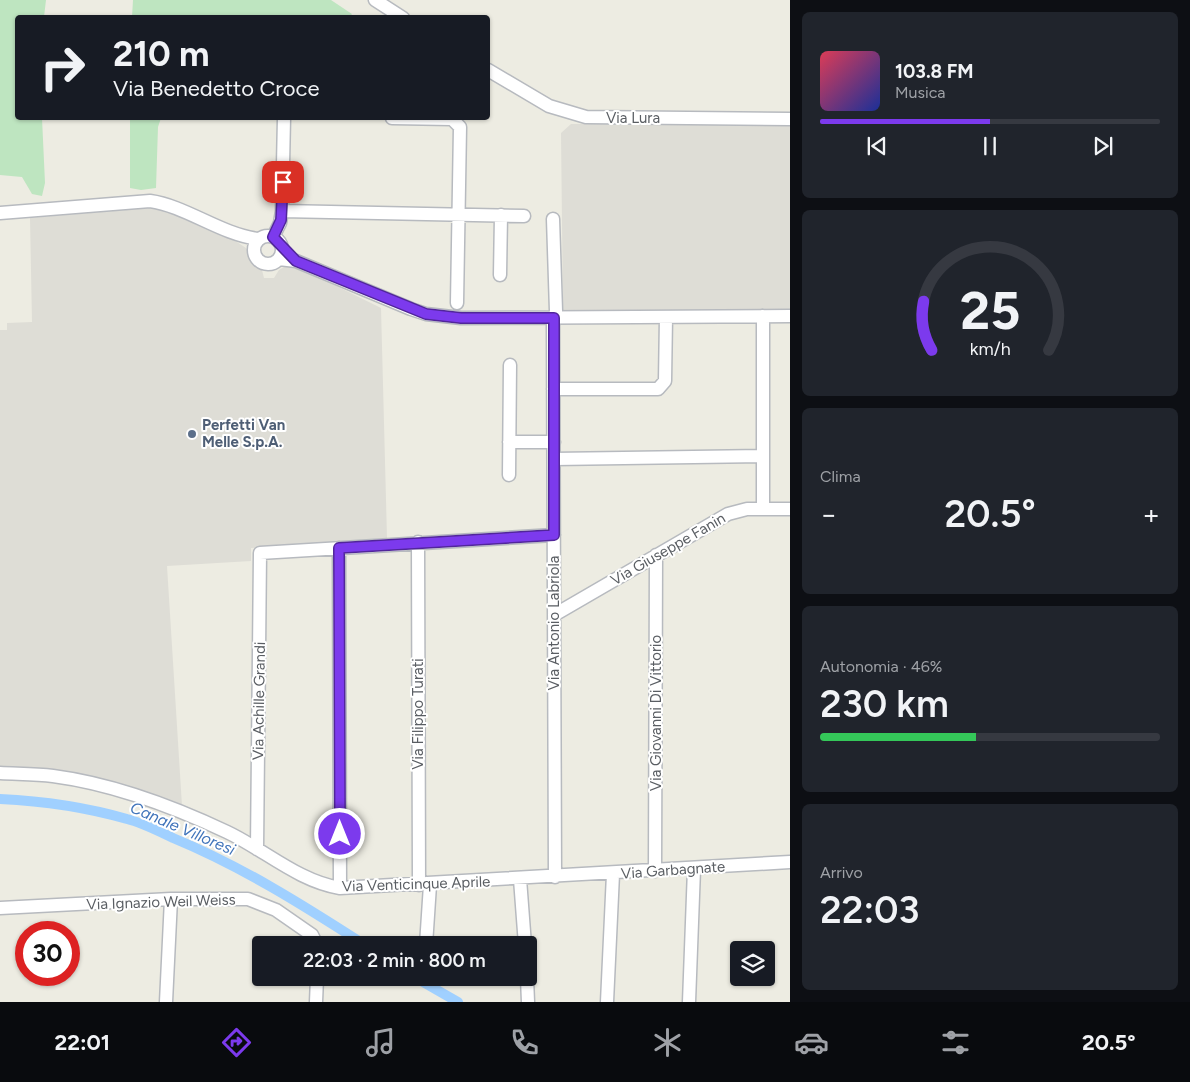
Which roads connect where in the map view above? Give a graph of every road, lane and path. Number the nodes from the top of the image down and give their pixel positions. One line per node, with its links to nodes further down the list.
1 (374, 0): 2 (street)
2 (398, 15)
3 (490, 71): 4 (street, Via Lura)
4 (790, 119)
5 (284, 120): 7 (street)
6 (454, 120): 9 (street)
7 (282, 211): 9 (street); 13 (street)
8 (0, 213): 14 (street)
9 (458, 214): 10 (street); 17 (street)
10 (501, 215): 11 (street); 16 (street)
11 (524, 216)
12 (553, 219): 21 (street, Via Antonio Labriola)
13 (273, 237): 14 (street); 15 (street)
14 (256, 244): 15 (street)
15 (280, 254): 21 (street)
16 (500, 276)
17 (457, 303)
18 (763, 316): 19 (street); 20 (street); 26 (street)
19 (790, 316)
20 (666, 317): 21 (street); 23 (street)
21 (554, 318): 23 (street, Via Antonio Labriola)
22 (510, 364): 24 (street)
23 (553, 389): 25 (street, Via Antonio Labriola)
24 (509, 442): 25 (street); 28 (street)
25 (554, 442): 27 (street, Via Antonio Labriola)
26 (763, 456): 27 (street); 29 (street)
27 (554, 459): 31 (street, Via Antonio Labriola)
28 (509, 475)
29 (762, 508): 30 (street, Via Giuseppe Fanin); 34 (street, Via Giuseppe Fanin)
30 (790, 509)
31 (554, 535): 32 (street); 35 (street, Via Antonio Labriola)
32 (418, 542): 33 (street); 44 (street, Via Filippo Turati)
33 (339, 548): 37 (street, Via Achille Grandi); 45 (street)
34 (656, 555): 35 (street, Via Giuseppe Fanin); 40 (street, Via Giovanni Di Vittorio)
35 (554, 615): 42 (street, Via Antonio Labriola)
36 (0, 773): 37 (street, Via Venticinque Aprile)
37 (257, 848): 45 (street, Via Venticinque Aprile)
38 (790, 862): 39 (street, Via Garbagnate)
39 (694, 869): 40 (street, Via Garbagnate); 57 (street)
40 (655, 871): 41 (street, Via Garbagnate)
41 (613, 874): 42 (street, Via Garbagnate); 56 (street)
42 (555, 877): 43 (street, Via Venticinque Aprile)
43 (520, 879): 44 (street, Via Venticinque Aprile); 50 (street)
44 (424, 885): 45 (street, Via Venticinque Aprile); 49 (street, Via Filippo Turati)
45 (340, 888)
46 (171, 899): 47 (street, Via Ignazio Weil Weiss); 48 (street, Via Ignazio Weil Weiss); 53 (street)
47 (0, 908)
48 (309, 936)
49 (426, 936)
50 (524, 936)
51 (317, 986): 54 (street)
52 (527, 986): 55 (street)
53 (166, 1002)
54 (316, 1002)
55 (528, 1002)
56 (607, 1002)
57 (689, 1002)

